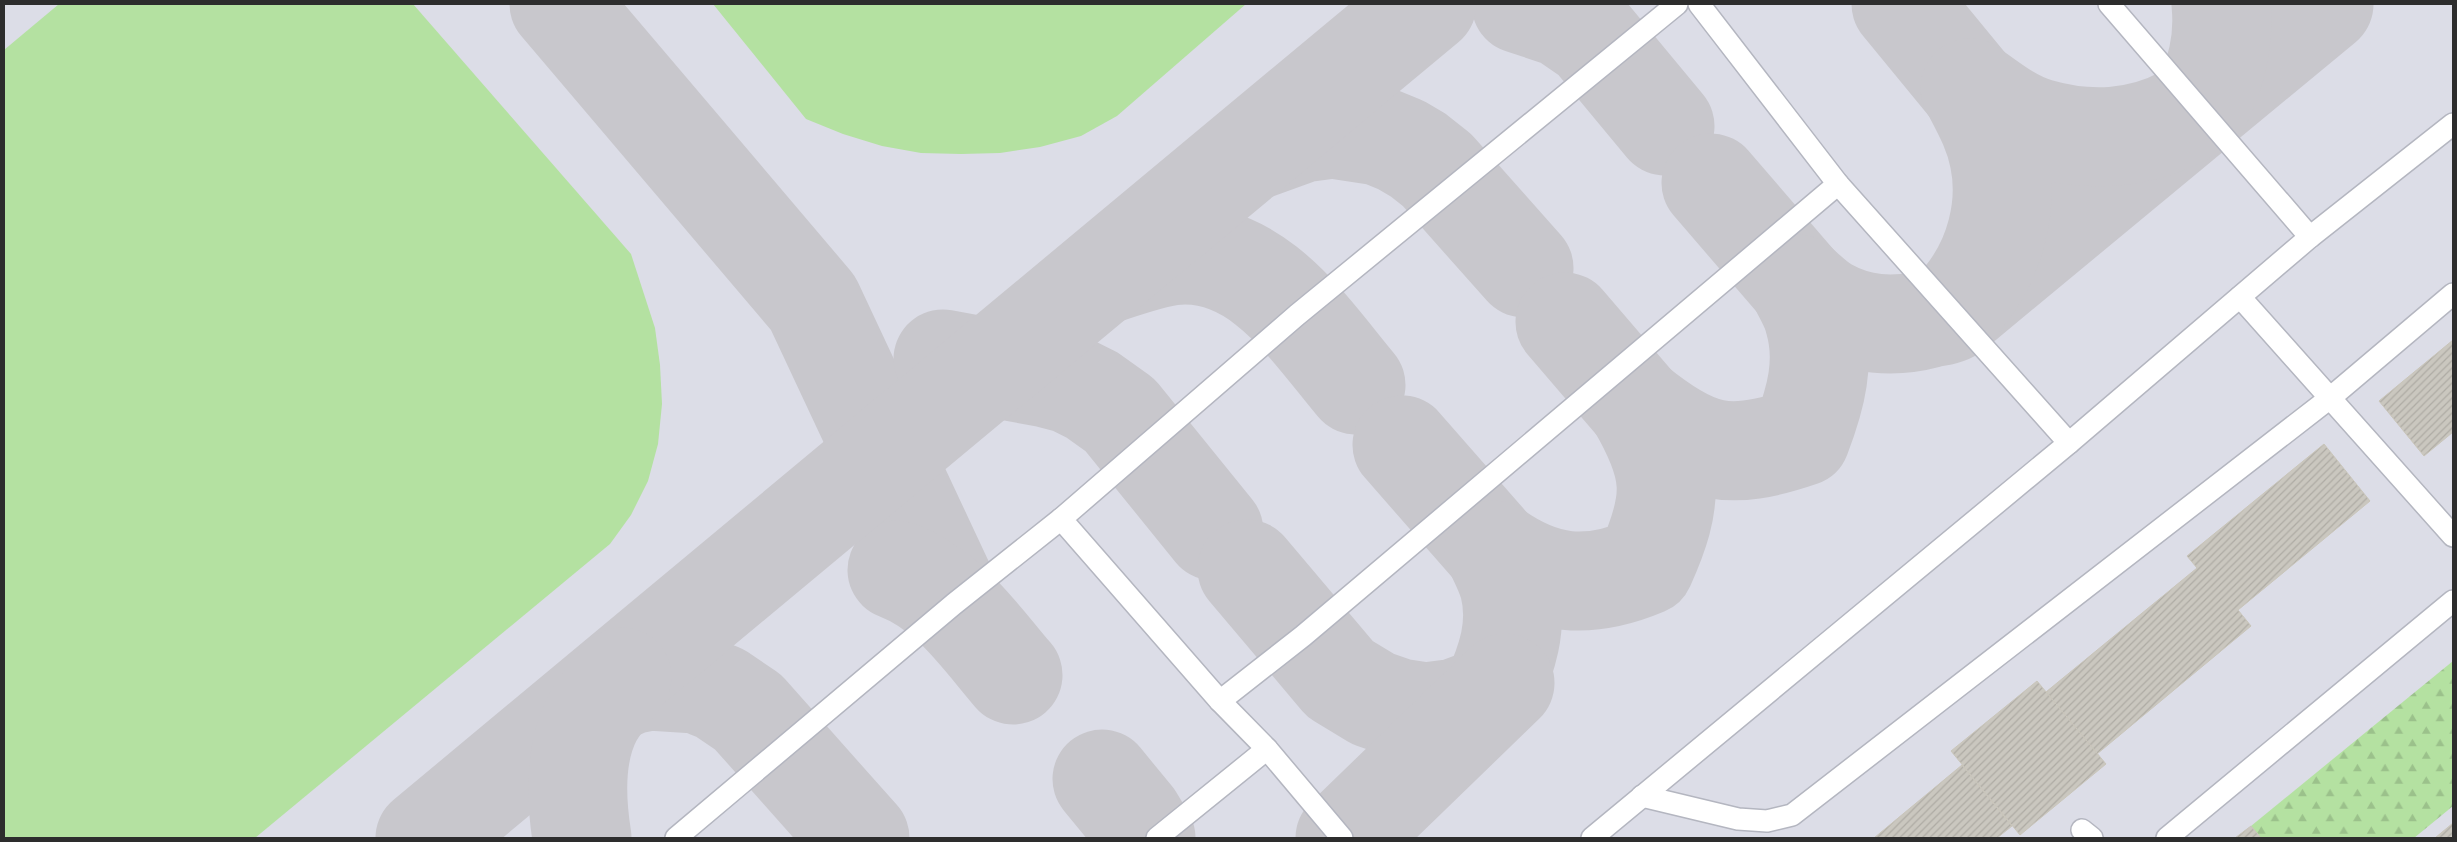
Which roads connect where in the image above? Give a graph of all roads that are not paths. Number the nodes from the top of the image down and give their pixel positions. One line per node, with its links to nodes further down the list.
1 (1677, 4): 11 (lane)
2 (1699, 4): 5 (lane)
3 (2109, 4): 6 (lane)
4 (2453, 124): 6 (lane)
5 (1838, 184): 10 (lane); 14 (lane)
6 (2310, 237): 8 (lane)
7 (2453, 294): 9 (lane)
8 (2240, 297): 9 (lane); 10 (lane)
9 (2330, 398): 12 (lane); 16 (lane)
10 (2068, 443): 16 (lane)
11 (1061, 519): 14 (lane); 17 (lane)
12 (2453, 536)
13 (2453, 602): 21 (lane)
14 (1220, 701): 15 (lane)
15 (1267, 749): 18 (lane); 19 (lane)
16 (1642, 796): 20 (lane)
17 (676, 838)
18 (1157, 838)
19 (1342, 838)
20 (1592, 838)
21 (2167, 838)

